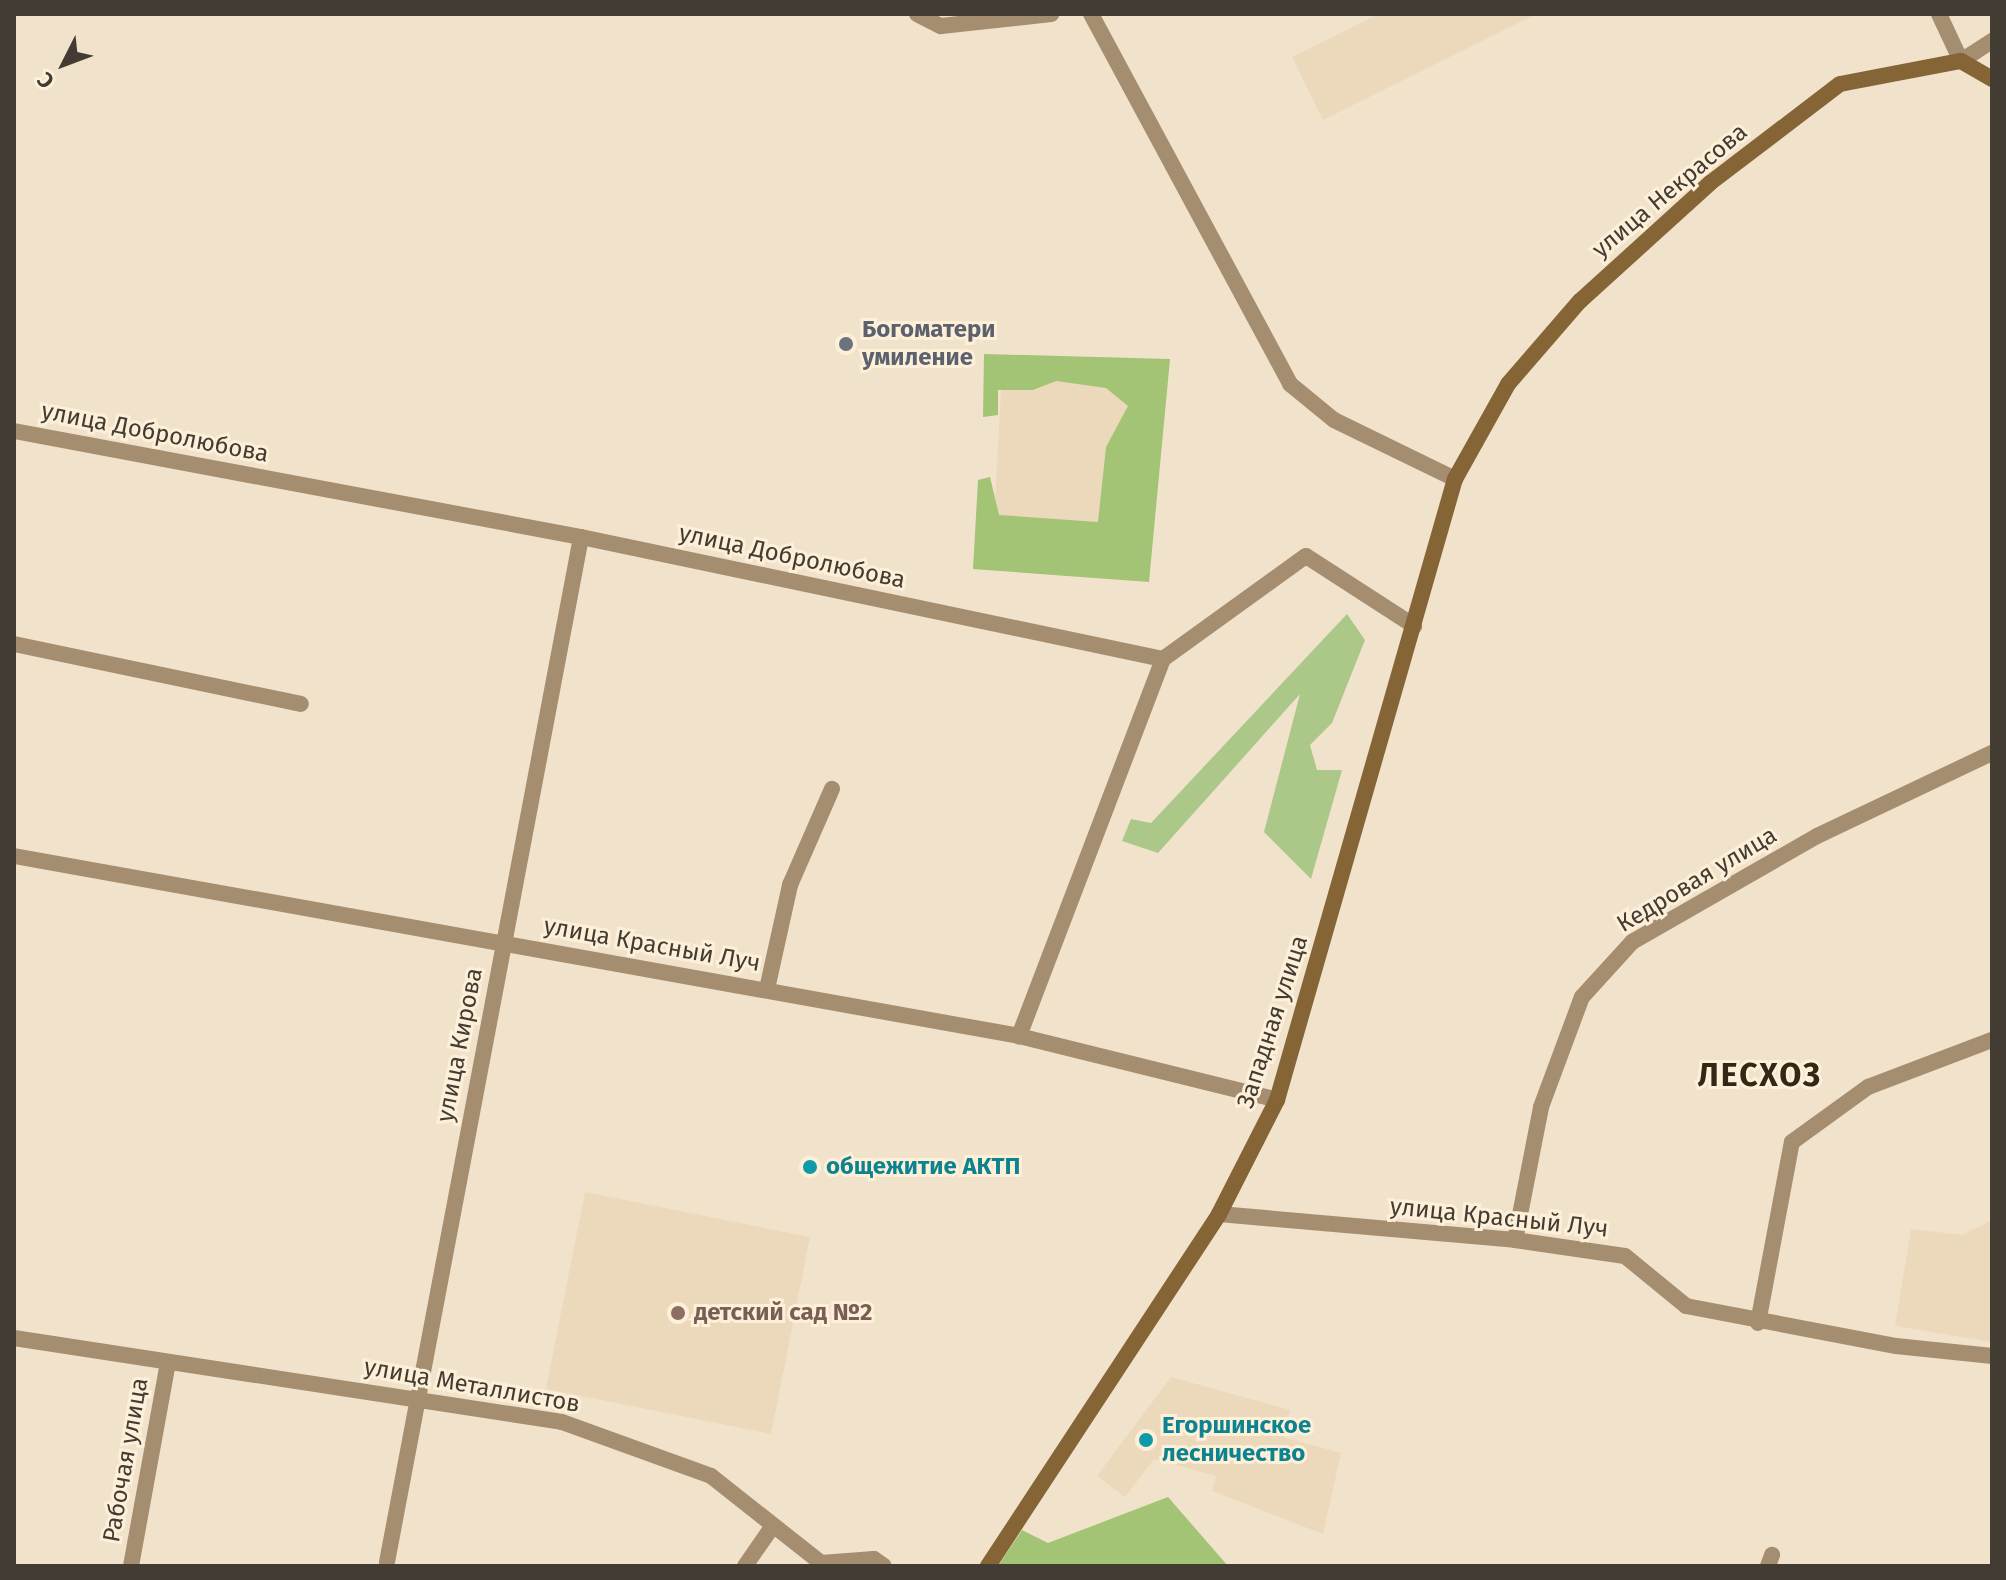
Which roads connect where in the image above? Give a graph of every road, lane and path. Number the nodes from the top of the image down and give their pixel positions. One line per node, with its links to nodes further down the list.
1 (917, 14): 5 (street)
2 (1051, 14): 5 (street)
3 (1091, 14): 10 (street)
4 (1939, 14): 7 (street)
5 (944, 20)
6 (1992, 41): 7 (street, улица Некрасова)
7 (1961, 61): 8 (street); 10 (street, улица Некрасова)
8 (1992, 79)
9 (14, 431): 11 (street, улица Добролюбова)
10 (1455, 479): 12 (street, Западная улица)
11 (581, 537): 14 (street, улица Добролюбова); 19 (street, улица Кирова)
12 (1414, 626): 14 (street); 23 (street, Западная улица)
13 (14, 644): 15 (street)
14 (1163, 659): 21 (street)
15 (301, 704)
16 (1992, 753): 25 (street, Кедровая улица)
17 (832, 789): 20 (street)
18 (14, 856): 19 (street, улица Красный Луч)
19 (504, 943): 20 (street, улица Красный Луч); 30 (street, улица Кирова)
20 (767, 989): 21 (street, улица Красный Луч)
21 (1019, 1036): 23 (street, улица Красный Луч)
22 (1992, 1040): 26 (street)
23 (1277, 1100): 24 (street, Западная улица)
24 (1219, 1214): 25 (street, улица Красный Луч); 36 (street, Западная улица)
25 (1515, 1240): 26 (street, улица Красный Луч)
26 (1758, 1323): 28 (street, улица Красный Луч)
27 (14, 1338): 29 (street, улица Металлистов)
28 (1992, 1356)
29 (168, 1362): 30 (street, улица Металлистов); 33 (street, Рабочая улица)
30 (416, 1400): 31 (street, улица Металлистов); 32 (street, улица Кирова)
31 (772, 1527): 34 (street); 35 (street, улица Металлистов)
32 (387, 1562)
33 (131, 1566)
34 (745, 1566)
35 (884, 1566)
36 (988, 1566)

